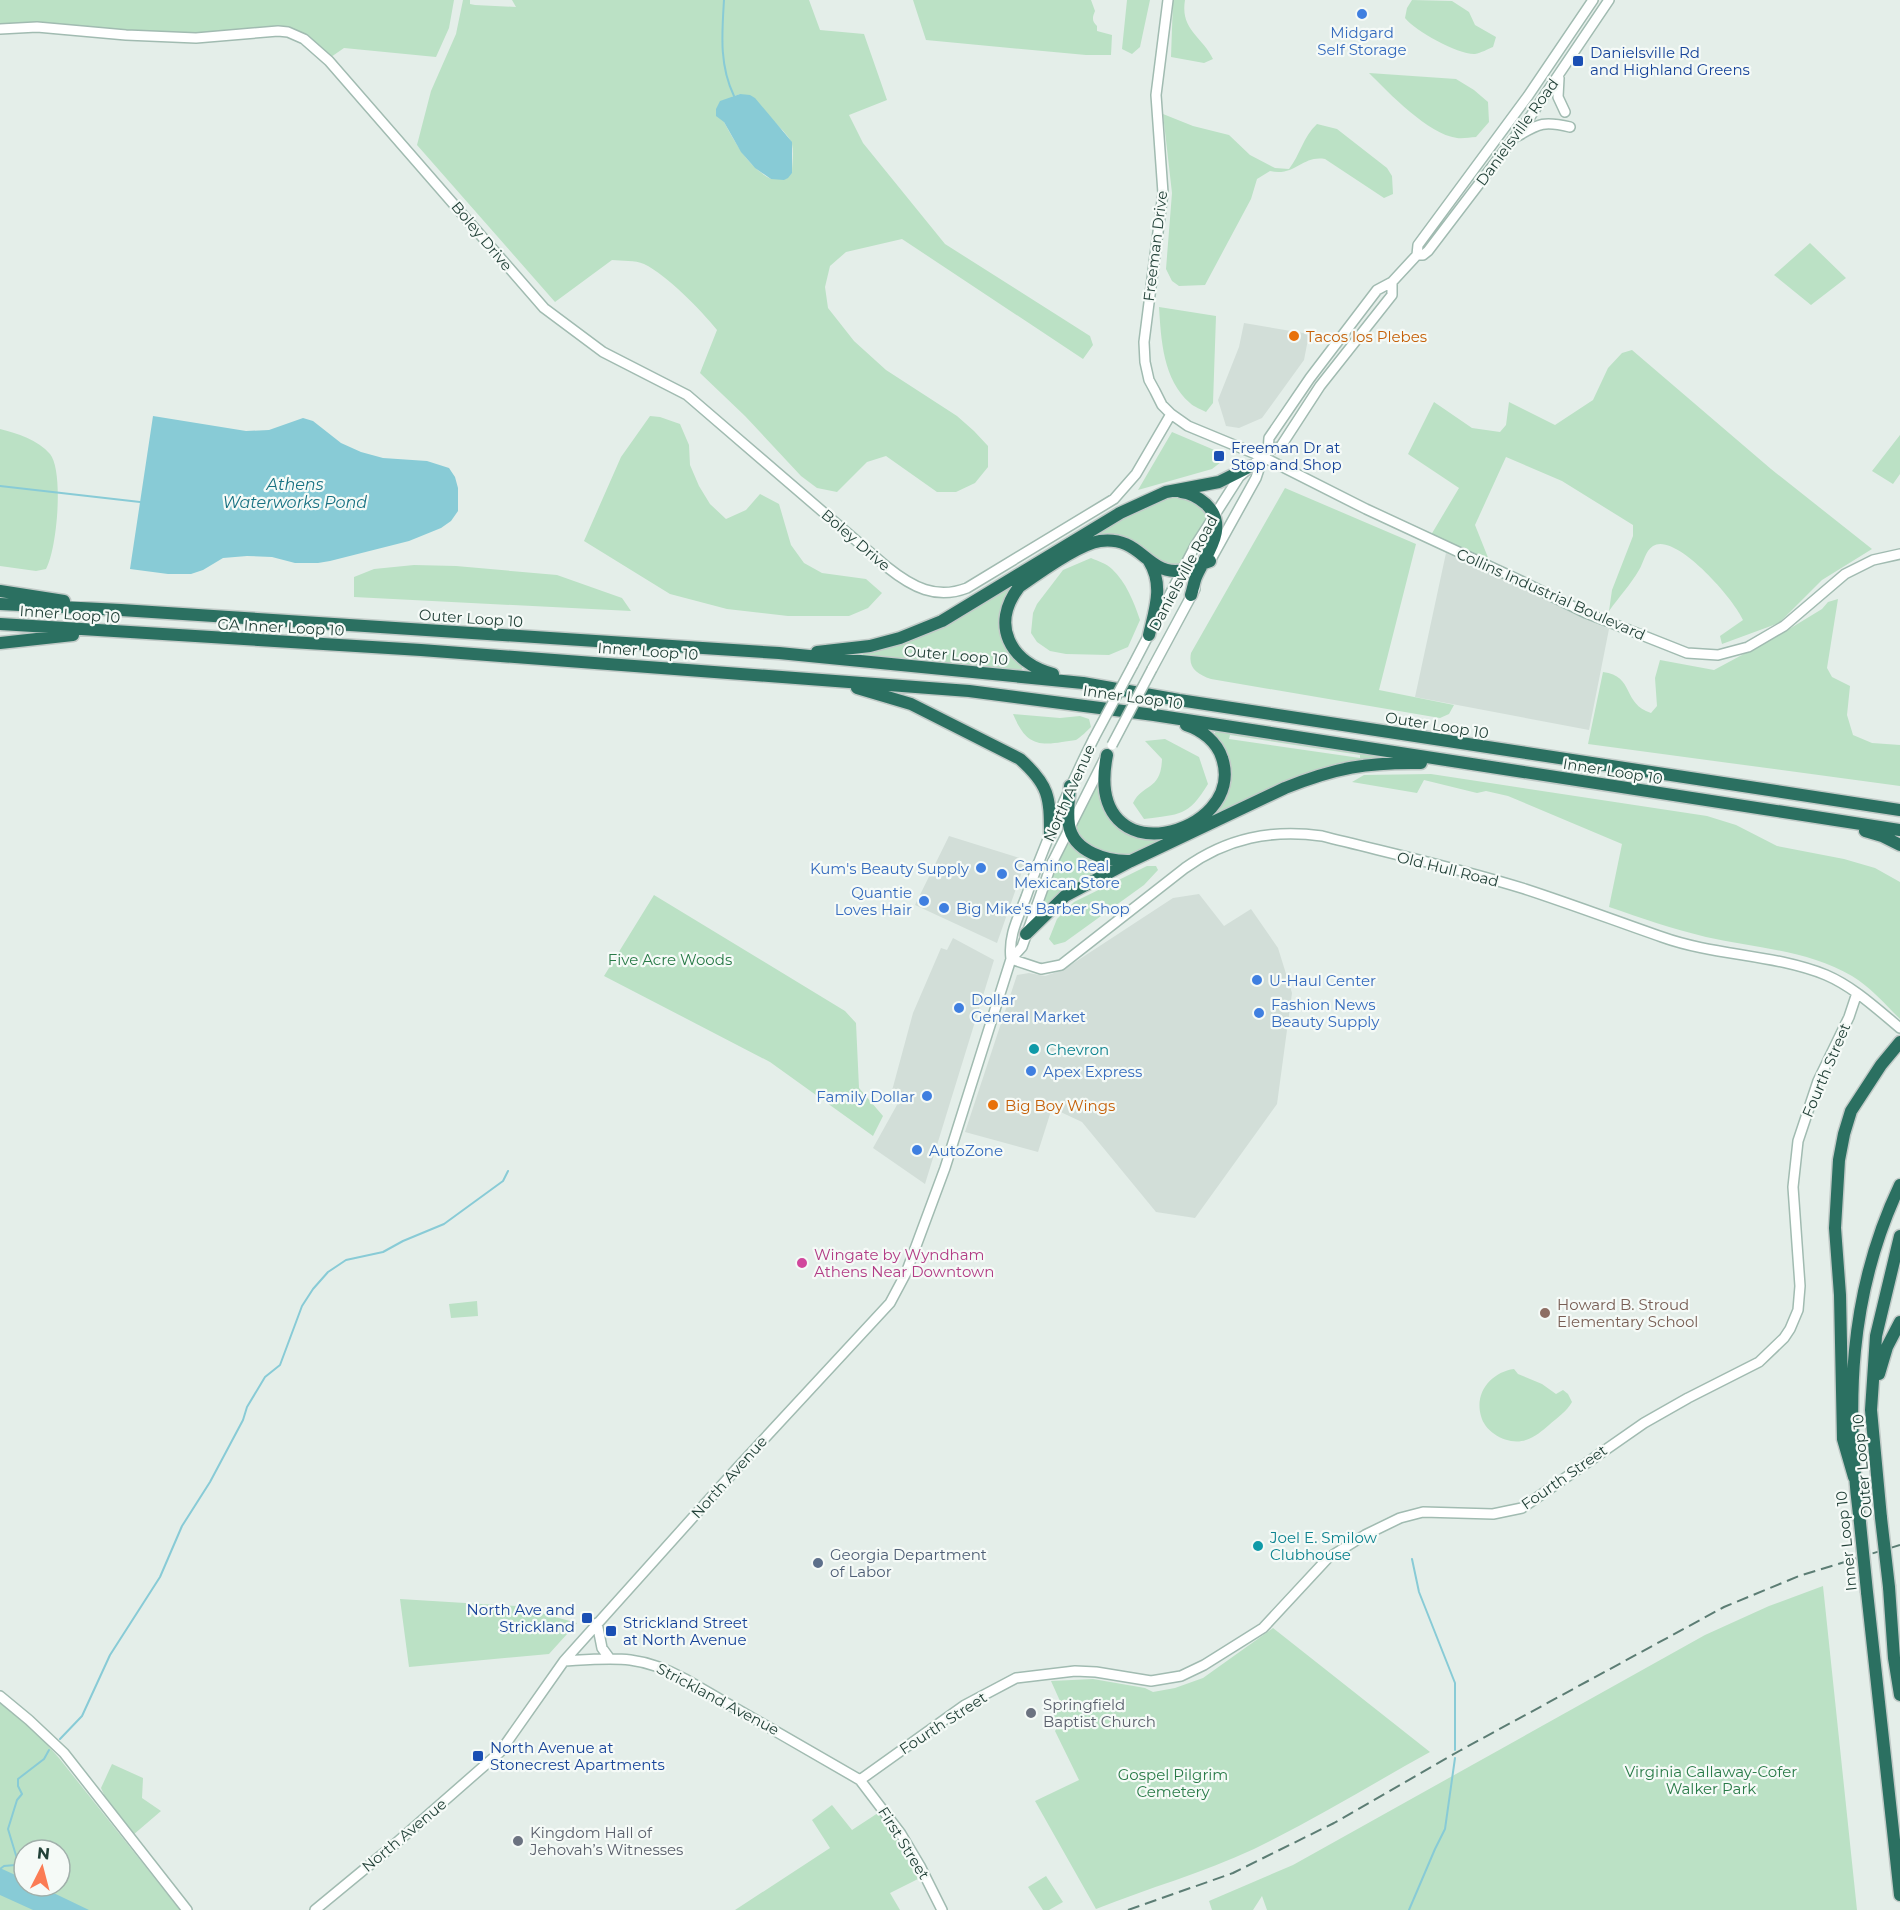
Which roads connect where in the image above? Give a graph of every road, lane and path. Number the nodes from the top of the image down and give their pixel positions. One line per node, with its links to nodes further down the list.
1 (1168, 0): 11 (main road, Freeman Drive)
2 (1593, 0): 9 (main road, Danielsville Road)
3 (1609, 0): 5 (main road, Danielsville Road)
4 (0, 29): 11 (main road, Boley Drive)
5 (1560, 74): 6 (main road); 8 (main road, Danielsville Road)
6 (1565, 112)
7 (1570, 128): 8 (main road)
8 (1513, 139): 9 (main road, Danielsville Road)
9 (1417, 255): 10 (main road, Danielsville Road)
10 (1392, 282): 12 (main road, Danielsville Road); 12 (main road, Danielsville Road)
11 (1171, 414): 12 (main road, Freeman Drive)
12 (1265, 454): 13 (main road, Danielsville Road); 16 (main road, Collins Industrial Boulevard); 18 (main road, Danielsville Road)
13 (1249, 467): 14 (highway); 15 (main road, Danielsville Road)
14 (1166, 492): 15 (highway); 29 (highway)
15 (1213, 514): 18 (highway); 19 (main road, Danielsville Road)
16 (1900, 554)
17 (1146, 558): 19 (highway); 26 (highway); 31 (highway)
18 (1207, 562): 19 (highway); 21 (highway)
19 (1182, 571): 26 (main road, Danielsville Road)
20 (0, 591): 23 (highway)
21 (1191, 595): 33 (main road, Danielsville Road, bridge)
22 (0, 604): 23 (highway, Outer Loop 10)
23 (121, 610): 29 (highway, Outer Loop 10)
24 (0, 624): 25 (highway, Inner Loop 10)
25 (139, 633): 27 (highway); 28 (highway, GA Inner Loop 10)
26 (1149, 635): 32 (main road, Danielsville Road, bridge)
27 (0, 643)
28 (421, 650): 30 (highway, Inner Loop 10)
29 (779, 653): 31 (highway, Outer Loop 10)
30 (785, 676): 34 (highway, Inner Loop 10); 42 (highway)
31 (1083, 683): 38 (highway, Outer Loop 10)
32 (1115, 698): 37 (main road, North Avenue, bridge)
33 (1133, 705): 35 (main road, North Avenue, bridge)
34 (1154, 715): 35 (highway); 36 (highway, Inner Loop 10)
35 (1109, 750): 40 (main road, North Avenue)
36 (1461, 762): 39 (highway, Inner Loop 10); 44 (highway)
37 (1070, 786): 40 (highway); 42 (main road, North Avenue)
38 (1900, 810)
39 (1835, 821): 41 (highway); 43 (highway)
40 (1069, 827): 44 (highway); 45 (main road, North Avenue)
41 (1900, 830)
42 (1050, 834): 46 (main road, North Avenue)
43 (1900, 845)
44 (1131, 861): 45 (highway)
45 (1026, 934): 46 (main road, North Avenue)
46 (1011, 959): 47 (main road, Old Hull Road); 55 (main road, North Avenue)
47 (1857, 993): 48 (main road, Old Hull Road); 60 (main road, Fourth Street)
48 (1900, 1028)
49 (1900, 1042): 54 (highway)
50 (1900, 1186): 54 (highway, Inner Loop 10)
51 (1900, 1236): 53 (highway, Outer Loop 10)
52 (1900, 1322): 53 (highway)
53 (1871, 1410): 58 (highway, Outer Loop 10, bridge)
54 (1854, 1477): 61 (highway, Inner Loop 10, bridge)
55 (597, 1623): 56 (main road); 57 (main road, North Avenue)
56 (610, 1659): 57 (main road, Strickland Avenue); 60 (main road, Strickland Avenue)
57 (564, 1661): 63 (main road, North Avenue)
58 (1900, 1695)
59 (0, 1696): 62 (main road)
60 (860, 1780): 64 (main road, First Street)
61 (1900, 1895)
62 (188, 1910)
63 (315, 1910)
64 (942, 1910)

